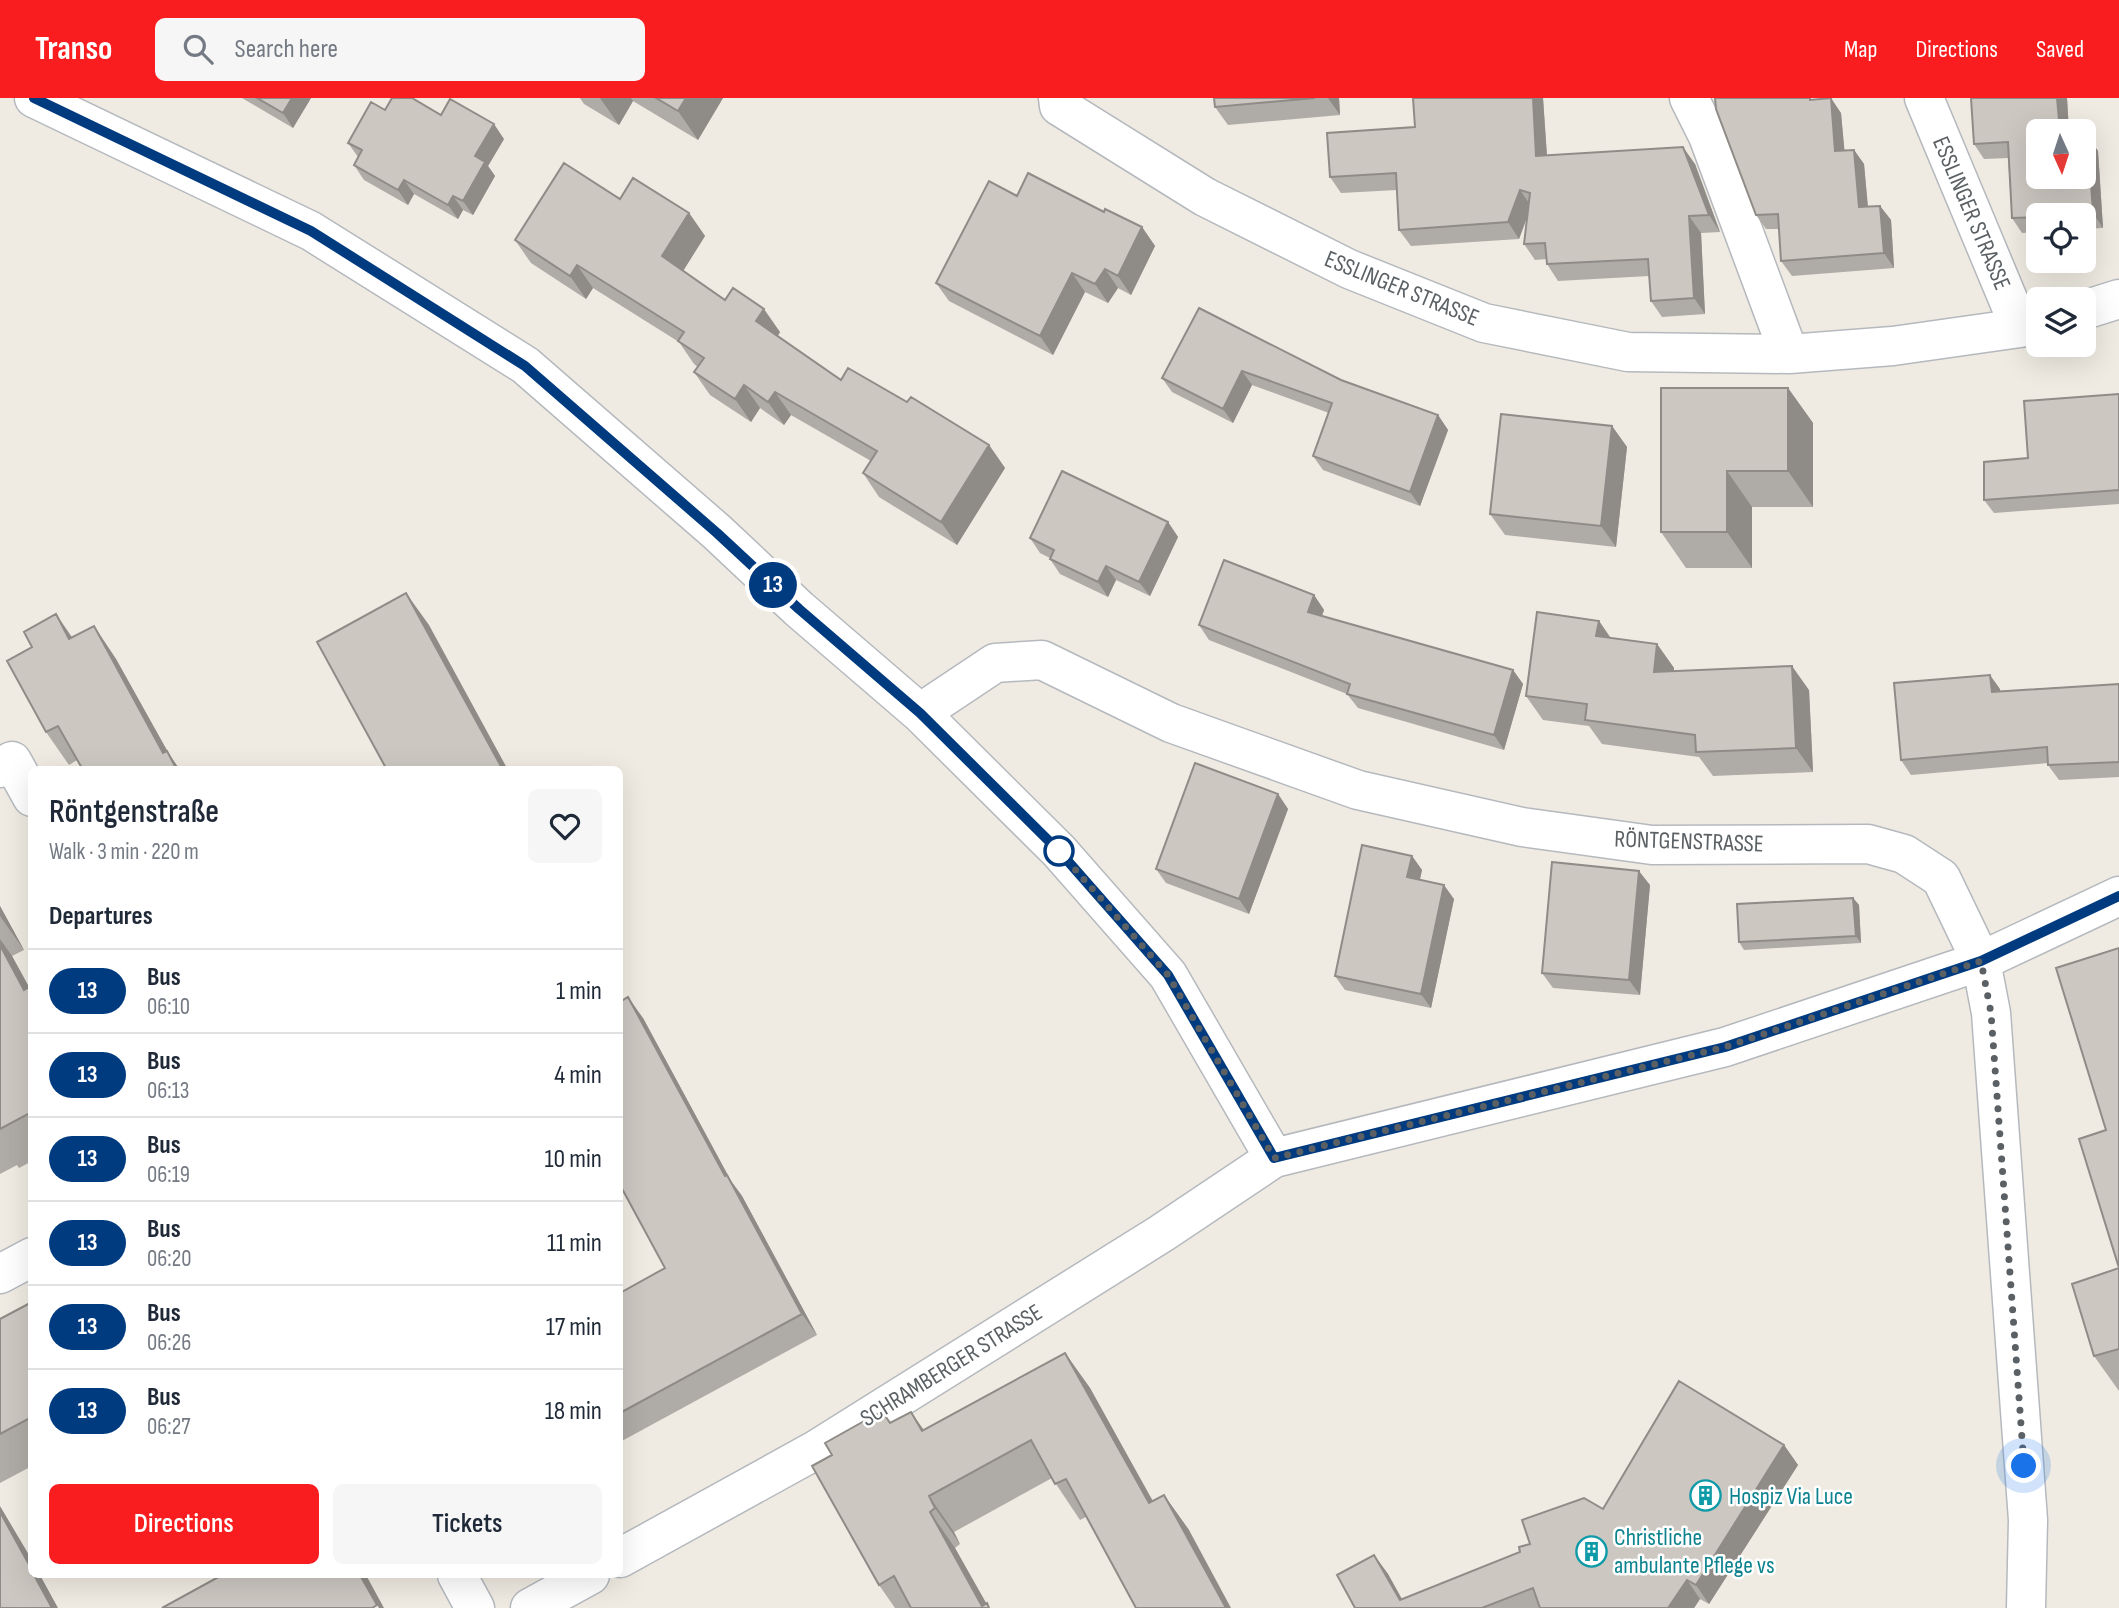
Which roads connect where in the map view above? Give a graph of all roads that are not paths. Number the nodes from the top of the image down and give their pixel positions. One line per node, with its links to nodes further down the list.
1 (34, 98): 10 (street)
2 (1058, 98): 9 (street, ESSLINGER STRASSE)
3 (1689, 98): 9 (street)
4 (1924, 98): 7 (street, ESSLINGER STRASSE)
5 (2119, 299): 6 (street)
6 (2096, 306)
7 (2026, 317)
8 (2026, 327): 9 (street, ESSLINGER STRASSE)
9 (1789, 354)
10 (920, 713): 14 (street, RÖNTGENSTRASSE); 15 (street)
11 (0, 768): 12 (street)
12 (28, 790)
13 (2119, 896): 14 (street)
14 (1981, 961): 15 (street); 23 (street, RÖNTGENSTRASSE)
15 (1274, 1158): 18 (street, SCHRAMBERGER STRASSE)
16 (28, 1259): 17 (street)
17 (0, 1274)
18 (623, 1556)
19 (459, 1578): 21 (street)
20 (585, 1578): 22 (street)
21 (475, 1608)
22 (530, 1608)
23 (2026, 1608)

